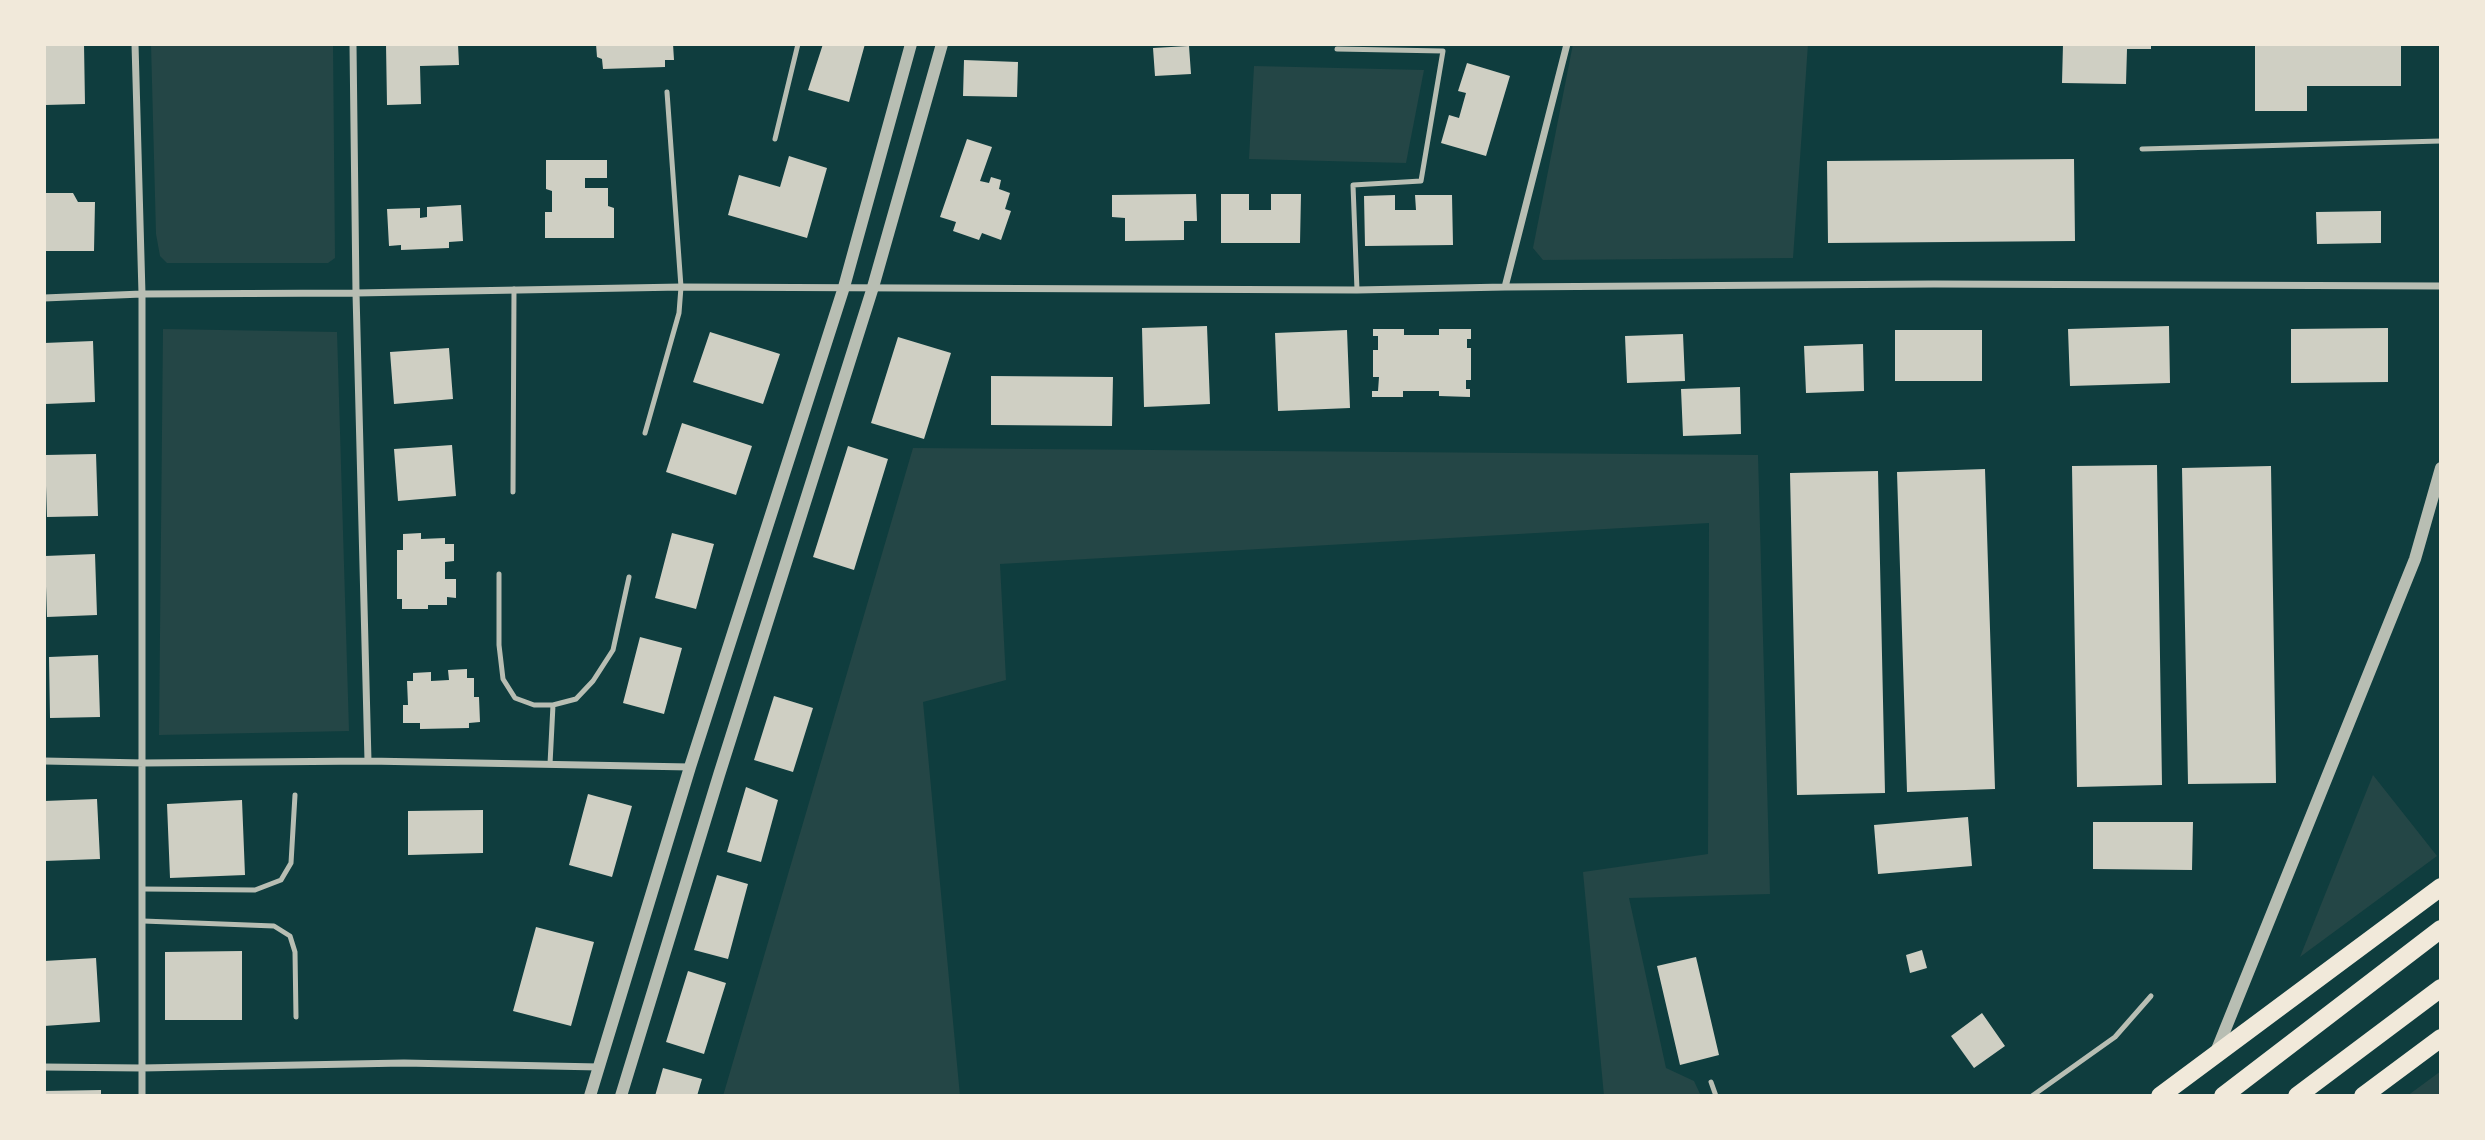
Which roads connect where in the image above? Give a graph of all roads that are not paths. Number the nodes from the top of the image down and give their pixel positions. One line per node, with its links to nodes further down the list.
1 (135, 44): 20 (street)
2 (353, 44): 19 (street)
3 (797, 44): 9 (lane)
4 (911, 44): 14 (street)
5 (942, 44): 15 (street)
6 (1567, 44): 16 (street)
7 (1337, 49): 18 (lane)
8 (667, 92): 13 (lane)
9 (775, 139)
10 (2441, 141): 11 (lane)
11 (2142, 149)
12 (2441, 286): 16 (street)
13 (681, 287): 14 (street); 17 (street); 22 (lane)
14 (844, 287): 15 (street); 32 (street)
15 (873, 287): 18 (street); 49 (street)
16 (1505, 287): 18 (street)
17 (514, 289): 19 (street); 24 (lane)
18 (1357, 290)
19 (356, 293): 20 (street); 29 (street)
20 (142, 294): 21 (street); 30 (street)
21 (44, 298)
22 (645, 433)
23 (2441, 468): 42 (street)
24 (513, 492)
25 (499, 574): 27 (lane)
26 (629, 577): 27 (lane)
27 (553, 705): 31 (lane)
28 (44, 761): 30 (street)
29 (368, 761): 30 (street); 31 (street)
30 (144, 763): 35 (street)
31 (550, 764): 32 (street)
32 (690, 767): 44 (street)
33 (295, 795): 35 (lane)
34 (2441, 887): 42 (highway)
35 (143, 890): 36 (street)
36 (143, 921): 40 (lane); 45 (street)
37 (2441, 929): 53 (highway)
38 (2441, 988): 54 (highway)
39 (2151, 996): 51 (lane)
40 (296, 1017)
41 (2441, 1038): 55 (highway)
42 (2215, 1055): 52 (highway)
43 (44, 1067): 45 (street)
44 (599, 1067): 45 (street); 48 (street)
45 (142, 1068): 47 (street)
46 (1711, 1082): 50 (lane)
47 (142, 1096)
48 (590, 1096)
49 (621, 1096)
50 (1716, 1096)
51 (2032, 1096)
52 (2160, 1096)
53 (2223, 1096)
54 (2297, 1096)
55 (2363, 1096)

